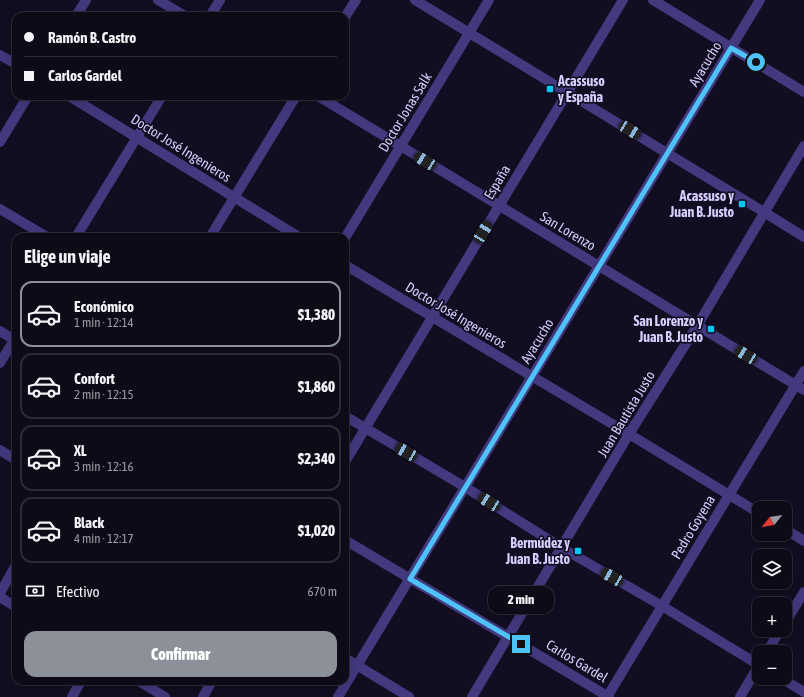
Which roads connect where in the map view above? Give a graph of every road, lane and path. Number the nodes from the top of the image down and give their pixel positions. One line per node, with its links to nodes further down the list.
1 (86, 0): 10 (street)
2 (158, 0): 11 (street)
3 (220, 0): 12 (street)
4 (356, 0): 13 (street)
5 (414, 0): 14 (street)
6 (489, 0): 14 (street, Doctor Jonas Salk)
7 (623, 0): 19 (street, España)
8 (653, 0): 15 (street)
9 (760, 0): 15 (street, Ayacucho)
10 (78, 12)
11 (178, 12)
12 (212, 12)
13 (348, 12)
14 (469, 33): 19 (street); 27 (street, Doctor Jonas Salk)
15 (731, 48): 18 (street); 29 (street, Ayacucho)
16 (0, 55): 17 (street)
17 (12, 62)
18 (804, 92)
19 (567, 93): 29 (street); 31 (street, España)
20 (26, 100): 26 (street)
21 (76, 100): 25 (street, Doctor José Ingenieros)
22 (160, 100): 25 (street)
23 (294, 100): 30 (street)
24 (325, 100): 27 (street, San Lorenzo)
25 (137, 137): 30 (street, Doctor José Ingenieros); 35 (street)
26 (0, 142)
27 (401, 146): 31 (street, San Lorenzo); 38 (street, Doctor Jonas Salk)
28 (804, 146): 33 (street, Juan Bautista Justo)
29 (667, 153): 33 (street); 40 (street, Ayacucho)
30 (234, 197): 36 (street); 37 (street, Doctor José Ingenieros)
31 (499, 206): 40 (street, San Lorenzo); 42 (street, España)
32 (0, 209): 34 (street)
33 (764, 212): 39 (street); 43 (street, Juan Bautista Justo)
34 (40, 233)
35 (78, 233)
36 (212, 233)
37 (292, 233)
38 (348, 233)
39 (804, 237)
40 (599, 266): 43 (street, San Lorenzo); 49 (street, Ayacucho)
41 (349, 267): 42 (street, Doctor José Ingenieros)
42 (432, 318): 49 (street, Doctor José Ingenieros); 52 (street, España)
43 (697, 326): 50 (street, San Lorenzo); 53 (street, Juan Bautista Justo)
44 (0, 331): 45 (street)
45 (12, 337)
46 (12, 344): 47 (street)
47 (0, 363)
48 (804, 371): 50 (street, Pedro Goyena)
49 (532, 377): 53 (street, Doctor José Ingenieros); 57 (street, Ayacucho)
50 (800, 387): 58 (street, Pedro Goyena)
51 (349, 418): 52 (street)
52 (365, 428): 55 (street, España); 57 (street)
53 (629, 434): 58 (street, Doctor José Ingenieros); 63 (street, Juan Bautista Justo)
54 (0, 450): 56 (street)
55 (349, 455)
56 (12, 458)
57 (465, 487): 63 (street); 65 (street, Ayacucho)
58 (729, 495): 59 (street, Doctor José Ingenieros); 70 (street, Pedro Goyena)
59 (752, 509)
60 (792, 533): 61 (street)
61 (804, 541)
62 (349, 542): 65 (street, Carlos Gardel)
63 (562, 548): 70 (street); 72 (street, Juan Bautista Justo)
64 (12, 571): 67 (street)
65 (410, 579): 72 (street, Carlos Gardel); 75 (street, Ayacucho)
66 (804, 592): 71 (street)
67 (0, 593)
68 (0, 597): 69 (street)
69 (12, 604)
70 (662, 606): 74 (street); 90 (street, Pedro Goyena)
71 (792, 611)
72 (508, 636): 89 (street, Juan Bautista Justo); 90 (street, Carlos Gardel)
73 (349, 661): 75 (street)
74 (752, 661)
75 (357, 666): 77 (street, Ayacucho); 88 (street)
76 (752, 677): 91 (street)
77 (349, 679)
78 (80, 685): 84 (street)
79 (146, 685): 85 (street)
80 (210, 685): 86 (street)
81 (345, 685): 87 (street, Ayacucho)
82 (792, 685): 83 (street)
83 (804, 692)
84 (72, 697)
85 (165, 697)
86 (203, 697)
87 (338, 697)
88 (409, 697)
89 (472, 697)
90 (608, 697)
91 (740, 697)

